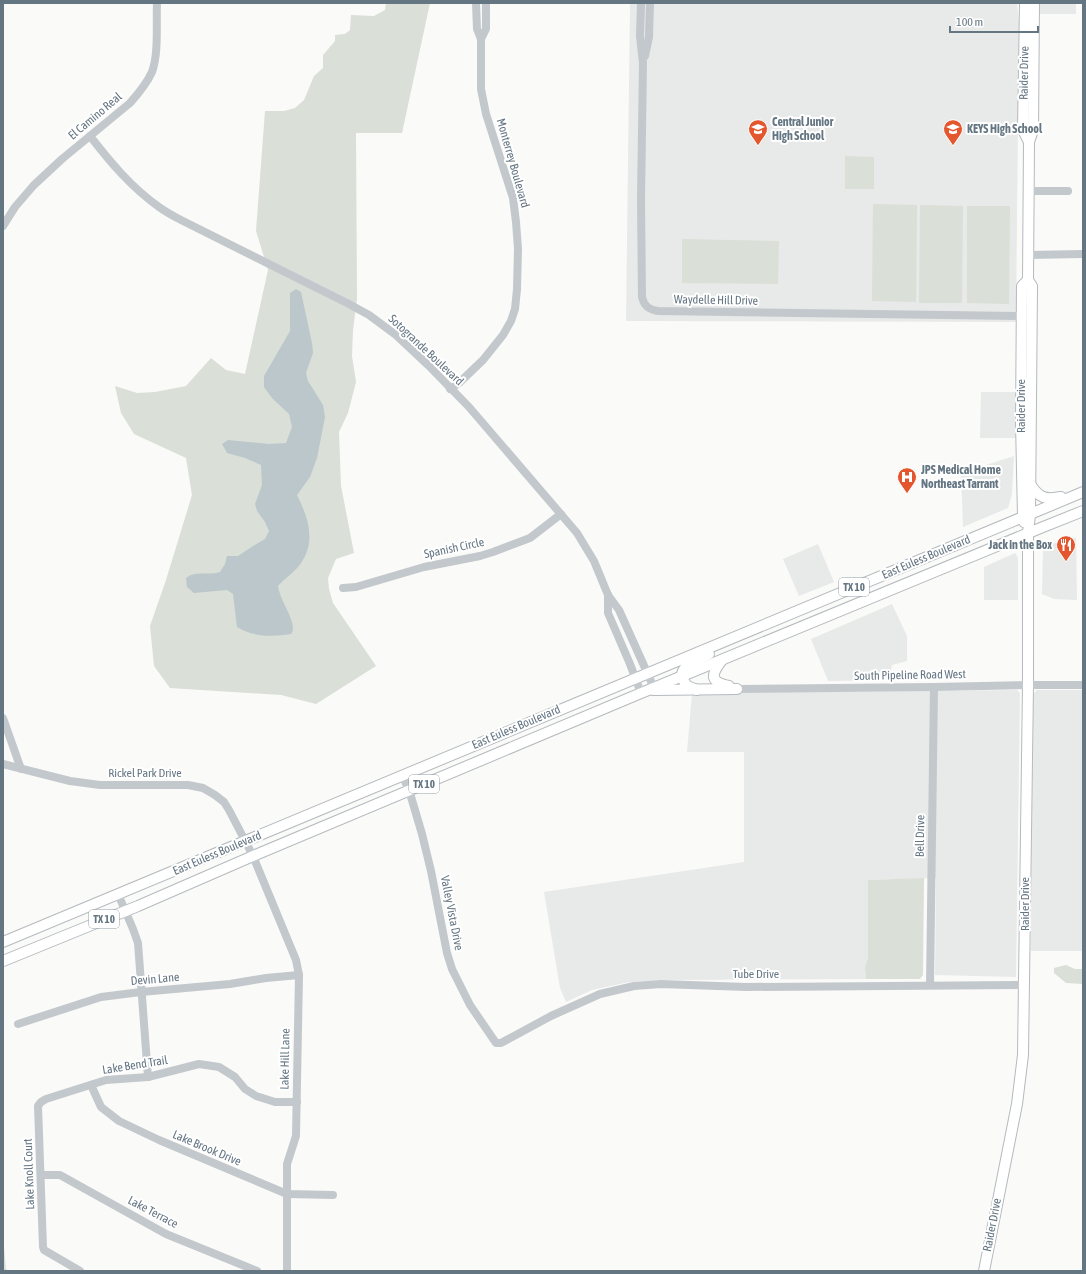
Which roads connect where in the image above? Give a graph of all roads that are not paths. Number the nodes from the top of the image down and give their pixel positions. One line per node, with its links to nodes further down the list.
1 (157, 3): 11 (street, El Camino Real)
2 (476, 3): 9 (street, Monterrey Boulevard)
3 (486, 3): 9 (street, Monterrey Boulevard)
4 (641, 3): 10 (street, Waydelle Hill Drive)
5 (650, 3): 10 (street, Waydelle Hill Drive)
6 (1025, 3): 8 (main road, Raider Drive)
7 (1034, 3): 8 (main road, Raider Drive)
8 (1029, 31): 12 (main road, Raider Drive)
9 (481, 39): 18 (street, Monterrey Boulevard)
10 (643, 62): 17 (street, Waydelle Hill Drive)
11 (90, 136): 14 (street, El Camino Real); 18 (street, Sotogrande Boulevard)
12 (1028, 191): 13 (street); 16 (main road, Raider Drive)
13 (1068, 191)
14 (3, 226)
15 (1083, 254): 16 (street)
16 (1028, 255): 17 (main road, Raider Drive)
17 (1027, 316): 19 (main road, Raider Drive)
18 (450, 389): 22 (street, Sotogrande Boulevard)
19 (1026, 486): 20 (main road); 23 (main road, Raider Drive); 24 (main road)
20 (1080, 493): 23 (main road, TX 10)
21 (1083, 511): 25 (main road, TX 10)
22 (561, 514): 26 (street, Spanish Circle); 28 (street, Sotogrande Boulevard)
23 (1026, 515): 24 (main road, East Euless Boulevard / TX 10); 25 (main road, Raider Drive)
24 (1004, 524): 27 (main road, East Euless Boulevard / TX 10)
25 (1028, 533): 29 (main road, East Euless Boulevard / TX 10); 35 (main road, Raider Drive)
26 (343, 588)
27 (842, 592): 29 (main road); 30 (main road, East Euless Boulevard / TX 10)
28 (608, 595): 32 (street, Sotogrande Boulevard); 34 (street, Sotogrande Boulevard)
29 (849, 608): 31 (main road, East Euless Boulevard / TX 10)
30 (747, 631): 32 (main road, East Euless Boulevard / TX 10); 33 (main road)
31 (722, 660): 33 (main road, East Euless Boulevard / TX 10); 38 (main road)
32 (647, 673): 34 (main road, East Euless Boulevard / TX 10); 40 (street, Sotogrande Boulevard)
33 (682, 676): 39 (main road); 40 (main road, East Euless Boulevard / TX 10)
34 (636, 677): 40 (street, Sotogrande Boulevard); 44 (main road, East Euless Boulevard / TX 10)
35 (1028, 685): 36 (street, South Pipeline Road West); 37 (street, South Pipeline Road West); 54 (main road, Raider Drive)
36 (1083, 685)
37 (934, 687): 38 (street, South Pipeline Road West); 53 (street, Bell Drive)
38 (737, 689): 39 (main road)
39 (697, 690): 40 (main road)
40 (648, 691): 45 (main road, East Euless Boulevard / TX 10)
41 (3, 718): 43 (street)
42 (3, 764): 43 (street, Rickel Park Drive)
43 (21, 769): 46 (street, Rickel Park Drive)
44 (402, 775): 45 (street, Valley Vista Drive); 46 (main road, East Euless Boulevard / TX 10)
45 (409, 790): 47 (main road, East Euless Boulevard / TX 10); 57 (street, Valley Vista Drive)
46 (246, 841): 47 (street, Rickel Park Drive); 48 (main road, East Euless Boulevard / TX 10)
47 (253, 856): 49 (main road, East Euless Boulevard / TX 10); 52 (street, Lake Hill Lane)
48 (118, 894): 49 (street); 50 (main road, East Euless Boulevard / TX 10)
49 (125, 911): 51 (main road, East Euless Boulevard / TX 10); 55 (street)
50 (3, 942)
51 (3, 961)
52 (298, 974): 55 (street, Devin Lane); 61 (street, Lake Hill Lane)
53 (930, 985): 54 (street, Tube Drive); 57 (street, Tube Drive)
54 (1024, 985): 68 (main road, Raider Drive)
55 (142, 992): 56 (street, Devin Lane); 58 (street)
56 (18, 1024)
57 (501, 1043)
58 (148, 1077): 59 (street, Lake Bend Trail); 61 (street, Lake Bend Trail)
59 (91, 1085): 60 (street, Lake Bend Trail); 63 (street, Lake Brook Drive)
60 (41, 1102): 62 (street, Lake Knoll Court)
61 (297, 1102): 63 (street, Lake Hill Lane)
62 (41, 1175): 65 (street, Lake Knoll Court); 66 (street, Lake Terrace)
63 (287, 1194): 64 (street, Lake Brook Drive); 67 (street, Lake Hill Lane)
64 (333, 1195)
65 (80, 1271)
66 (257, 1271)
67 (287, 1271)
68 (984, 1271)

